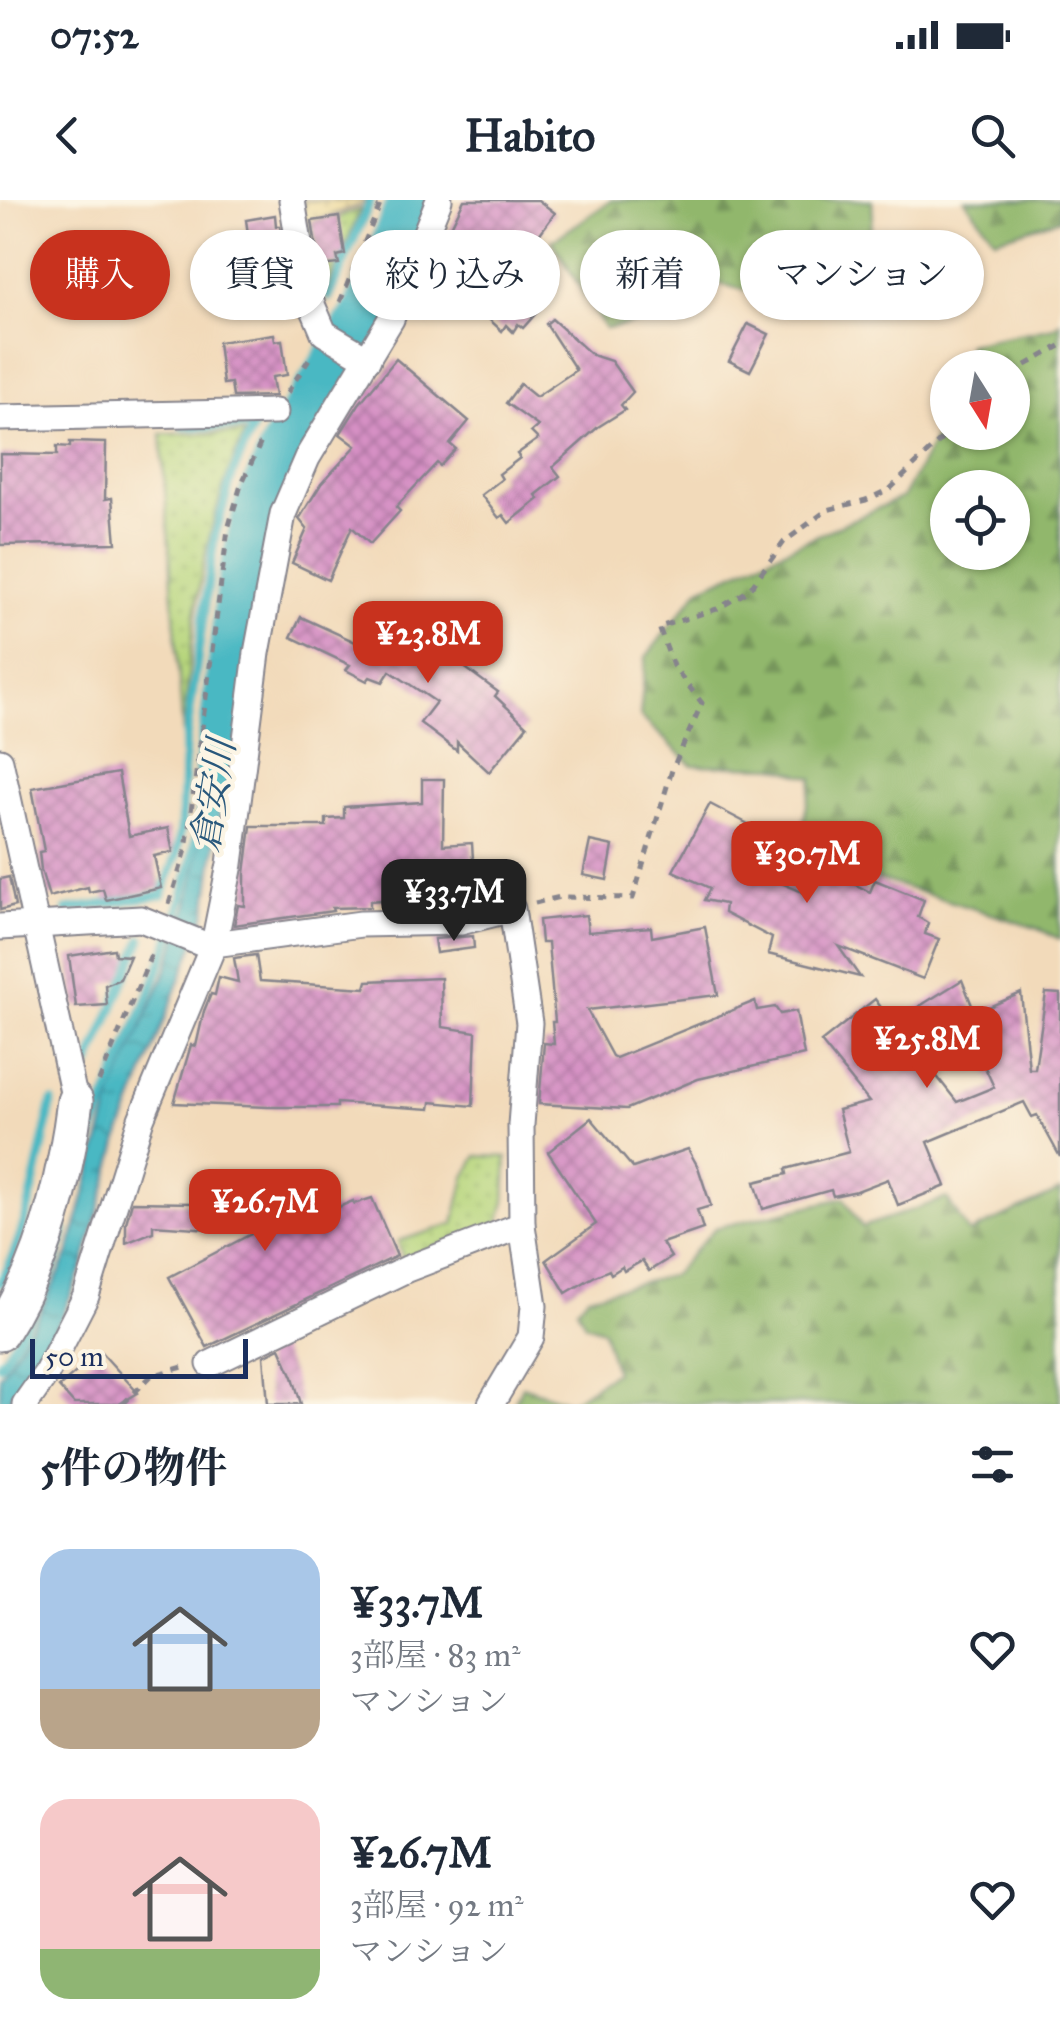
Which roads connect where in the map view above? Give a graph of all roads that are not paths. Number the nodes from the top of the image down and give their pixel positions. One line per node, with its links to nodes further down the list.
1 (292, 200): 3 (street)
2 (439, 200): 3 (street)
3 (363, 355): 9 (street)
4 (275, 412): 5 (street)
5 (0, 418)
6 (0, 761): 7 (street)
7 (37, 924): 8 (street); 9 (street); 10 (street)
8 (0, 928)
9 (209, 944): 11 (street); 14 (street)
10 (75, 1101): 12 (street)
11 (522, 1225): 13 (street); 15 (street)
12 (0, 1332)
13 (210, 1364)
14 (38, 1399)
15 (491, 1404)

